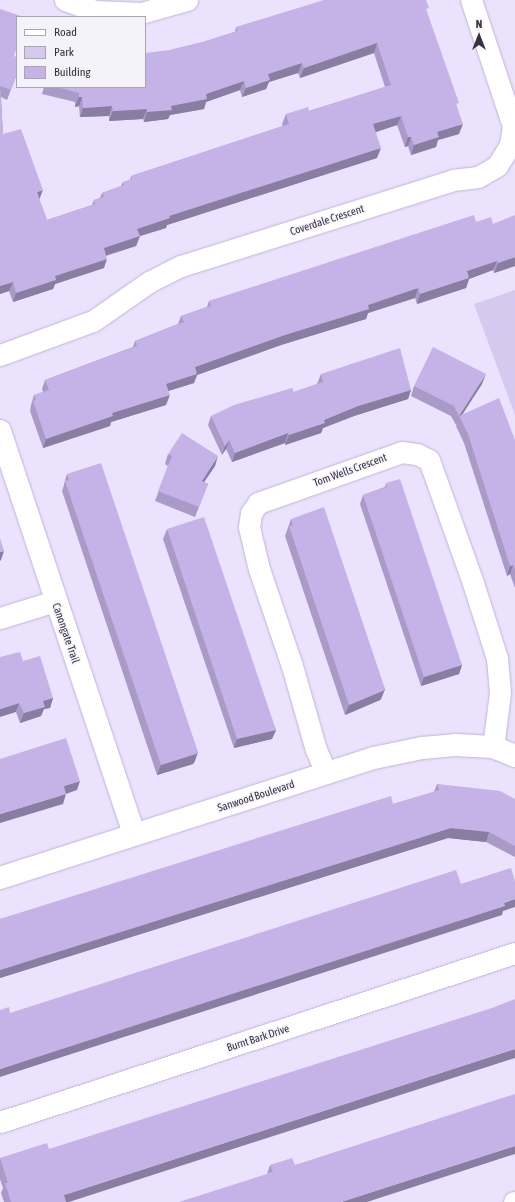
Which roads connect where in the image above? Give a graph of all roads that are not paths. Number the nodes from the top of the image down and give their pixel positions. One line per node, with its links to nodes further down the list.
1 (65, 0): 2 (street)
2 (187, 0)
3 (470, 0): 4 (street, Coverdale Crescent)
4 (0, 355)
5 (0, 431): 6 (street, Canongate Trail)
6 (55, 601): 7 (street); 11 (street, Canongate Trail)
7 (0, 618)
8 (493, 747): 9 (street, Sanwood Boulevard); 10 (street, Sanwood Boulevard); 10 (street, Tom Wells Crescent)
9 (515, 756)
10 (326, 773): 11 (street, Sanwood Boulevard)
11 (134, 834): 12 (street, Sanwood Boulevard)
12 (0, 878)
13 (515, 953): 14 (street, Burnt Bark Drive)
14 (0, 1122)

